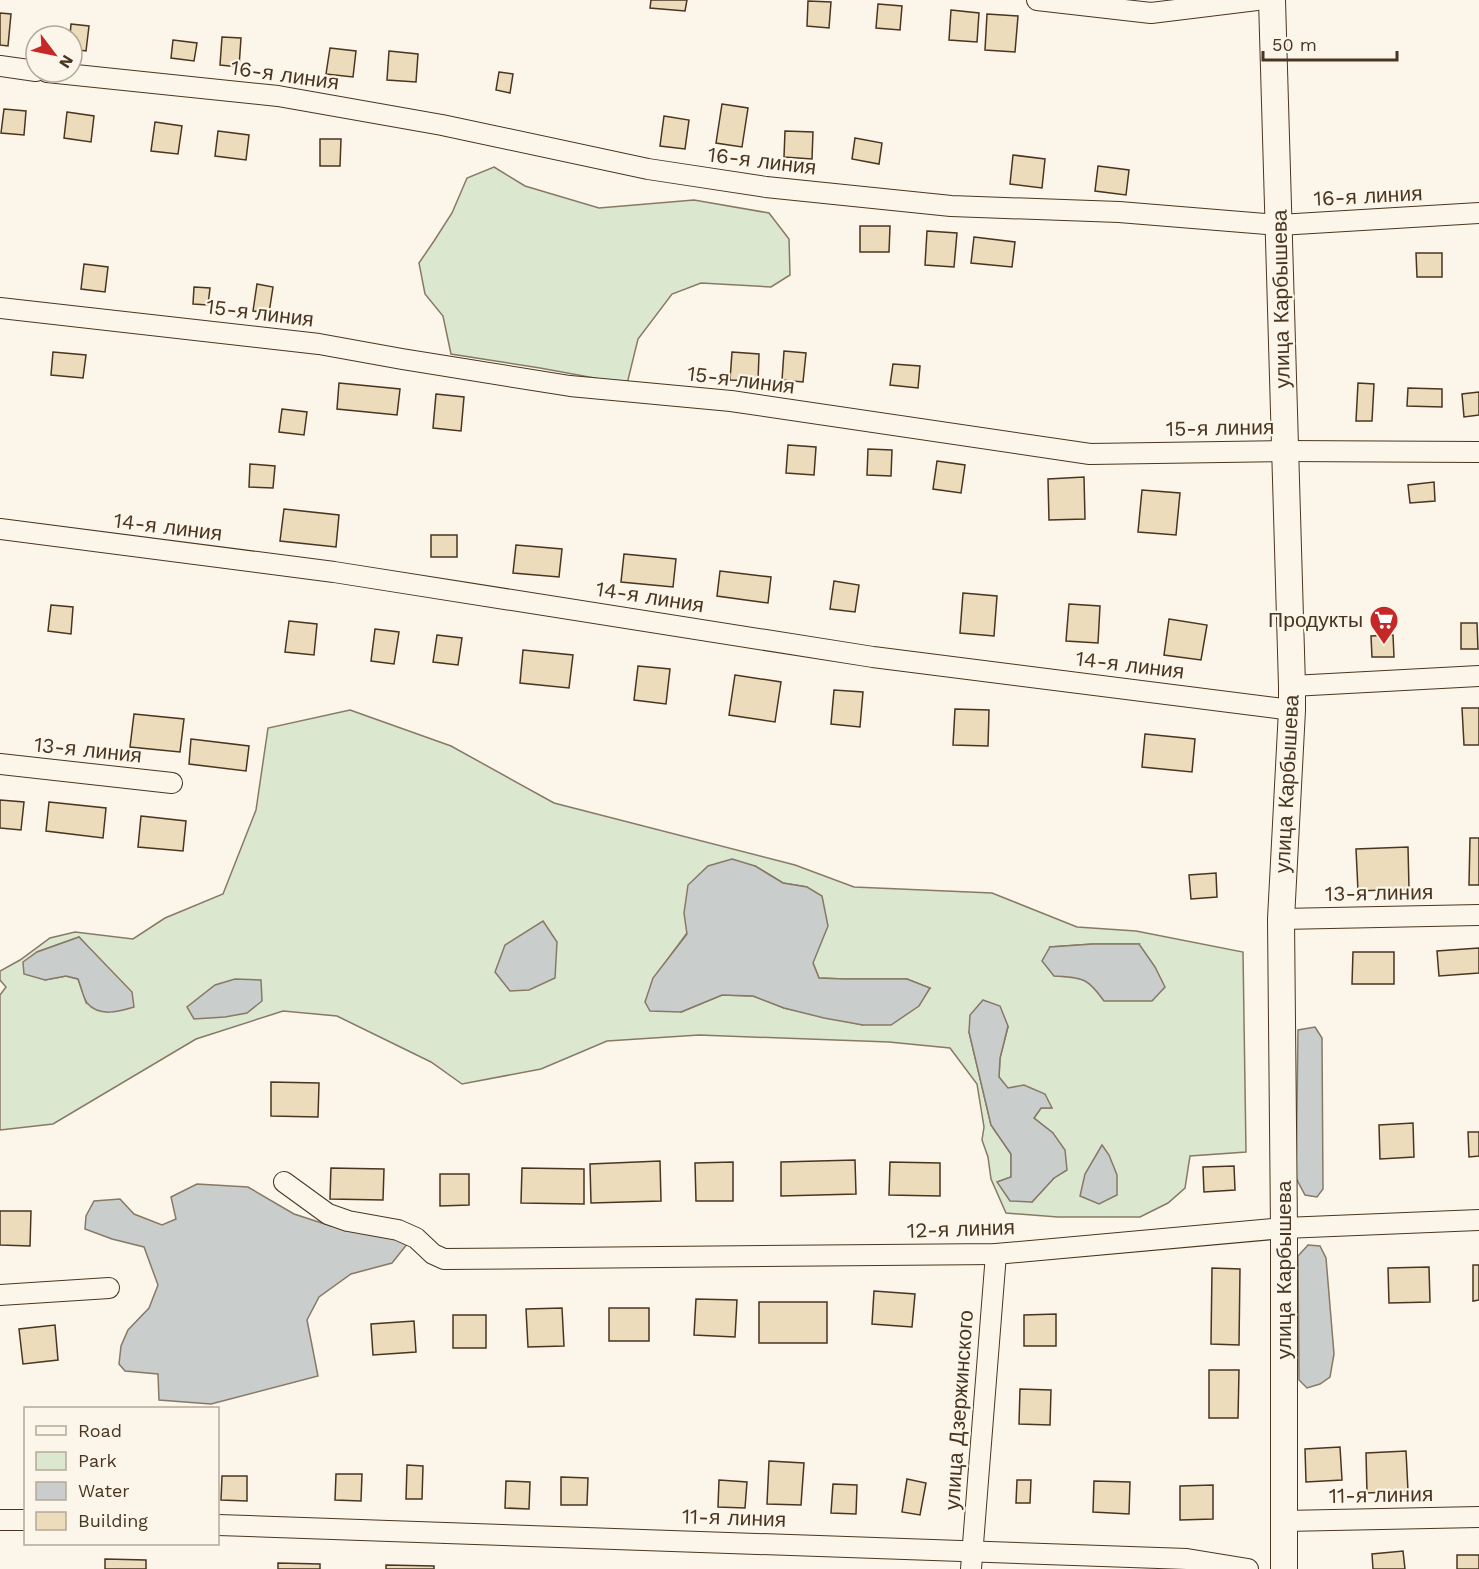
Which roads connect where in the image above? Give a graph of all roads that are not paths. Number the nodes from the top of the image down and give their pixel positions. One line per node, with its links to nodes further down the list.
1 (1037, 0): 2 (street)
2 (1257, 0)
3 (1272, 0): 8 (main road, улица Карбышева)
4 (0, 66): 5 (street)
5 (24, 69)
6 (84, 76): 8 (street, 16-я линия)
7 (1479, 213): 8 (street, 16-я линия)
8 (1280, 225): 10 (main road, улица Карбышева)
9 (0, 308): 10 (street, 15-я линия)
10 (1284, 451): 11 (street, 15-я линия); 14 (main road, улица Карбышева)
11 (1479, 452)
12 (0, 530): 14 (street, 14-я линия)
13 (1479, 676): 14 (street, 14-я линия)
14 (1292, 698): 18 (main road, улица Карбышева)
15 (0, 764): 16 (street, 13-я линия)
16 (172, 783)
17 (1479, 915): 18 (street, 13-я линия)
18 (1281, 919): 21 (main road, улица Карбышева)
19 (284, 1182): 22 (street, 12-я линия)
20 (1479, 1220): 21 (street, 12-я линия)
21 (1284, 1228): 22 (street, 12-я линия); 28 (main road, улица Карбышева)
22 (996, 1254): 30 (street, улица Дзержинского)
23 (109, 1288): 24 (street)
24 (0, 1295)
25 (1479, 1517): 28 (street, 11-я линия)
26 (0, 1520): 27 (street)
27 (24, 1520)
28 (1284, 1521): 32 (main road, улица Карбышева)
29 (219, 1525): 30 (street, 11-я линия)
30 (972, 1560): 31 (street, 11-я линия)
31 (1248, 1569)
32 (1284, 1569)

